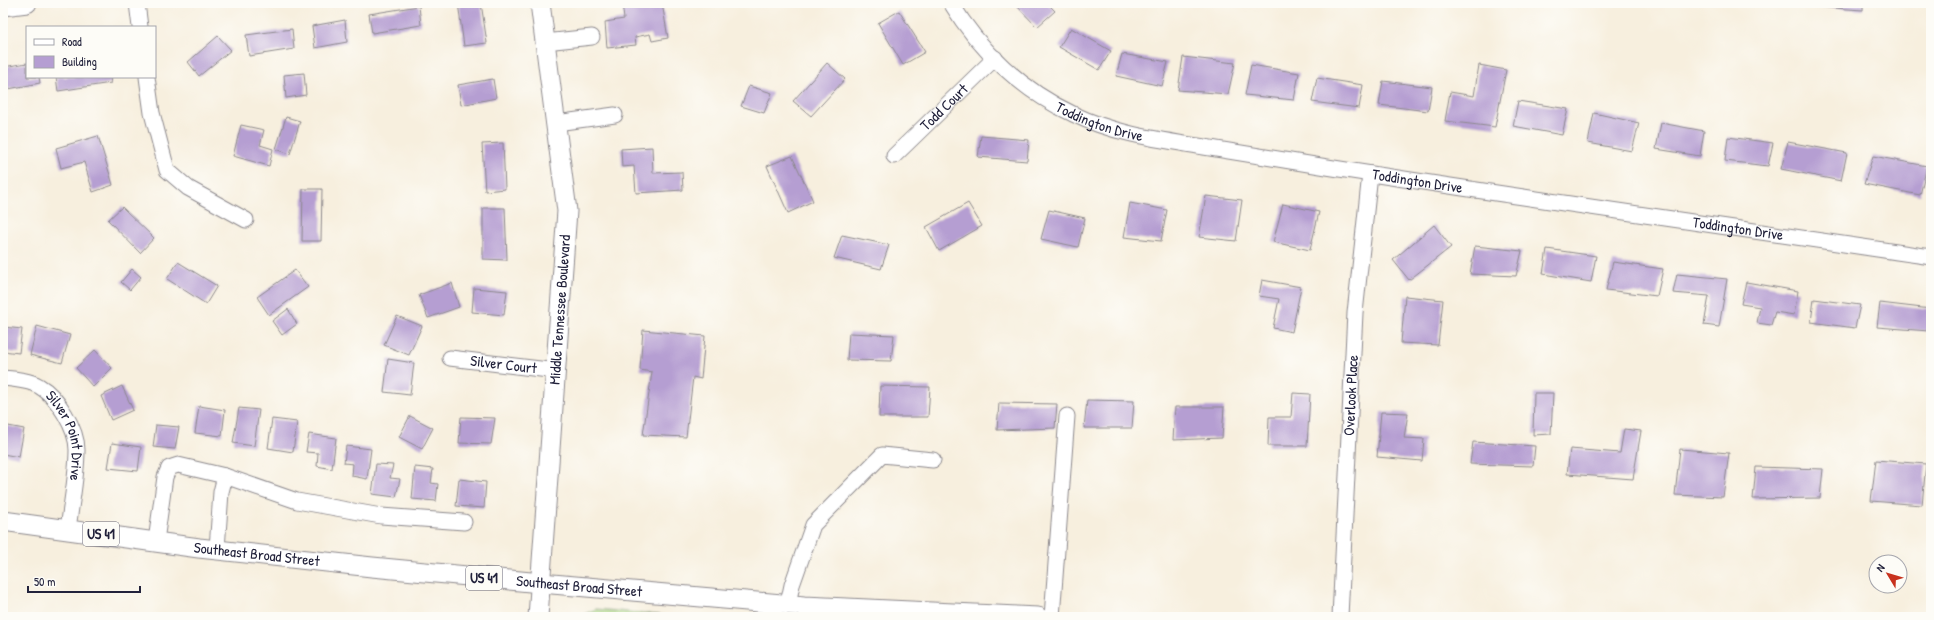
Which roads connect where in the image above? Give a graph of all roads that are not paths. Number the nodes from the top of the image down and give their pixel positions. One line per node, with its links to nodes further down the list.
1 (27, 3): 5 (main road)
2 (137, 3): 6 (street)
3 (540, 3): 8 (main road, Middle Tennessee Boulevard)
4 (951, 3): 9 (street, Toddington Drive)
5 (3, 6)
6 (140, 26)
7 (592, 37): 8 (street)
8 (545, 42): 12 (main road, Middle Tennessee Boulevard)
9 (995, 58): 13 (street, Todd Court); 14 (street, Toddington Drive)
10 (147, 78): 15 (street)
11 (615, 115): 12 (street)
12 (556, 123): 18 (main road, Middle Tennessee Boulevard)
13 (894, 156)
14 (1370, 174): 16 (street, Toddington Drive); 33 (street, Overlook Place)
15 (246, 220)
16 (1931, 257)
17 (450, 358): 18 (street, Silver Court)
18 (557, 371): 28 (main road, Middle Tennessee Boulevard)
19 (3, 378): 25 (street, Silver Point Drive)
20 (1067, 416): 32 (street)
21 (933, 460): 29 (street)
22 (225, 476): 24 (street); 26 (street); 27 (street)
23 (3, 521): 25 (main road, Southeast Broad Street / US 41)
24 (464, 522)
25 (68, 530): 26 (main road, Southeast Broad Street / US 41)
26 (156, 542): 27 (main road, Southeast Broad Street / US 41)
27 (217, 550): 28 (main road, Southeast Broad Street / US 41)
28 (541, 583): 29 (main road, Southeast Broad Street / US 41); 30 (main road, Middle Tennessee Boulevard)
29 (788, 604): 31 (main road, Southeast Broad Street / US 41)
30 (538, 617)
31 (1038, 617)
32 (1052, 617)
33 (1340, 617)

